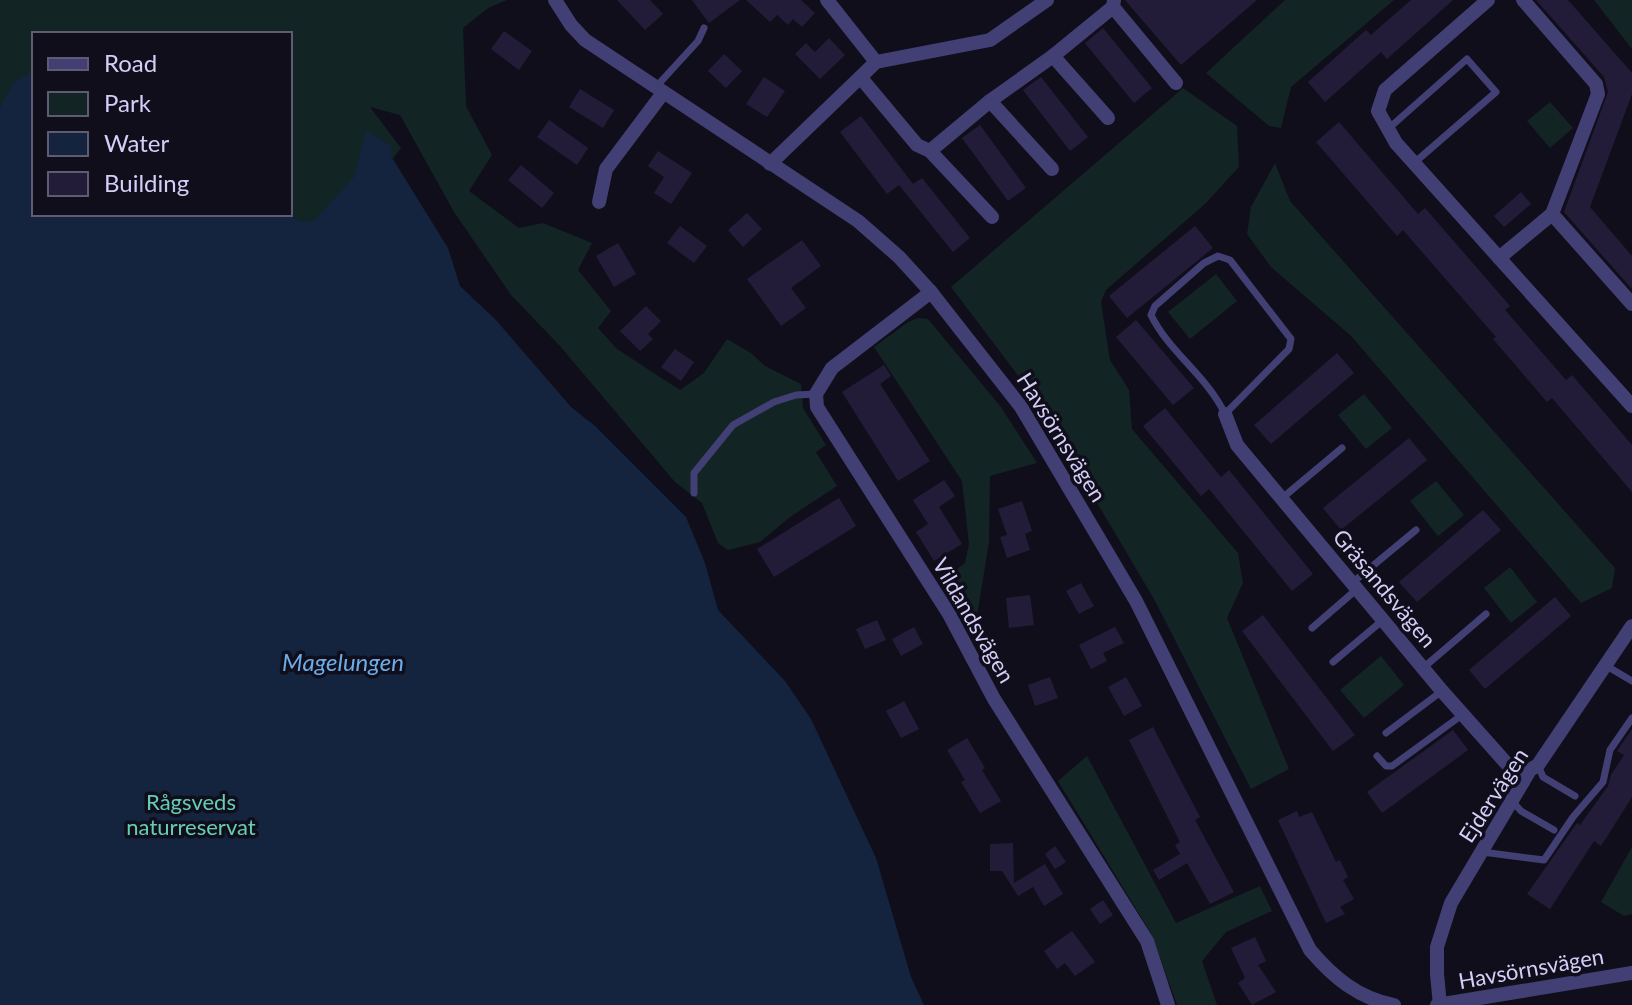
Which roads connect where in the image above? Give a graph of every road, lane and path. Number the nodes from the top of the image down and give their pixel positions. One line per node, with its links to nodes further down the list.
1 (555, 0): 12 (street, Havsörnsvägen)
2 (827, 0): 9 (street)
3 (1047, 0): 9 (street)
4 (1488, 0): 15 (street)
5 (1523, 0): 21 (street)
6 (1113, 4): 8 (street); 11 (street)
7 (704, 28): 12 (lane)
8 (1053, 56): 13 (street); 14 (street)
9 (876, 62): 10 (street)
10 (861, 78): 16 (street); 18 (street)
11 (1176, 83)
12 (659, 90): 18 (street, Havsörnsvägen); 20 (street)
13 (990, 101): 16 (street); 19 (street)
14 (1108, 118)
15 (1388, 129): 17 (street); 17 (lane)
16 (930, 151): 22 (street)
17 (1414, 163): 23 (street)
18 (770, 164): 24 (street, Havsörnsvägen)
19 (1052, 169)
20 (599, 202)
21 (1552, 214): 23 (street); 25 (street)
22 (992, 217)
23 (1499, 258): 27 (street)
24 (931, 292): 26 (street); 54 (street, Havsörnsvägen)
25 (1632, 304)
26 (816, 394): 30 (lane); 55 (street, Vildandsvägen)
27 (1632, 406)
28 (1225, 414): 28 (lane); 31 (street, Gräsandsvägen)
29 (1342, 448): 31 (lane)
30 (694, 493)
31 (1281, 499): 33 (street, Gräsandsvägen)
32 (1416, 530): 33 (lane)
33 (1354, 586): 35 (street, Gräsandsvägen); 36 (lane)
34 (1486, 614): 40 (lane)
35 (1383, 620): 38 (lane); 40 (street, Gräsandsvägen)
36 (1312, 628)
37 (1631, 629): 39 (street, Ejdervägen)
38 (1333, 662)
39 (1605, 665): 41 (lane); 47 (street, Ejdervägen)
40 (1423, 668): 42 (street, Gräsandsvägen)
41 (1632, 681)
42 (1442, 691): 43 (street, Gräsandsvägen); 45 (lane)
43 (1463, 714): 46 (lane); 48 (street, Gräsandsvägen)
44 (1632, 718): 52 (lane)
45 (1386, 733)
46 (1377, 756)
47 (1538, 765): 48 (street, Ejdervägen); 49 (lane)
48 (1523, 782): 50 (street, Ejdervägen)
49 (1575, 796)
50 (1513, 802): 51 (lane); 52 (street, Ejdervägen)
51 (1554, 830)
52 (1482, 852): 57 (street, Ejdervägen)
53 (1632, 973): 57 (street, Havsörnsvägen)
54 (1364, 1001): 56 (street, Havsörnsvägen)
55 (1168, 1005)
56 (1394, 1005)
57 (1439, 1005)

